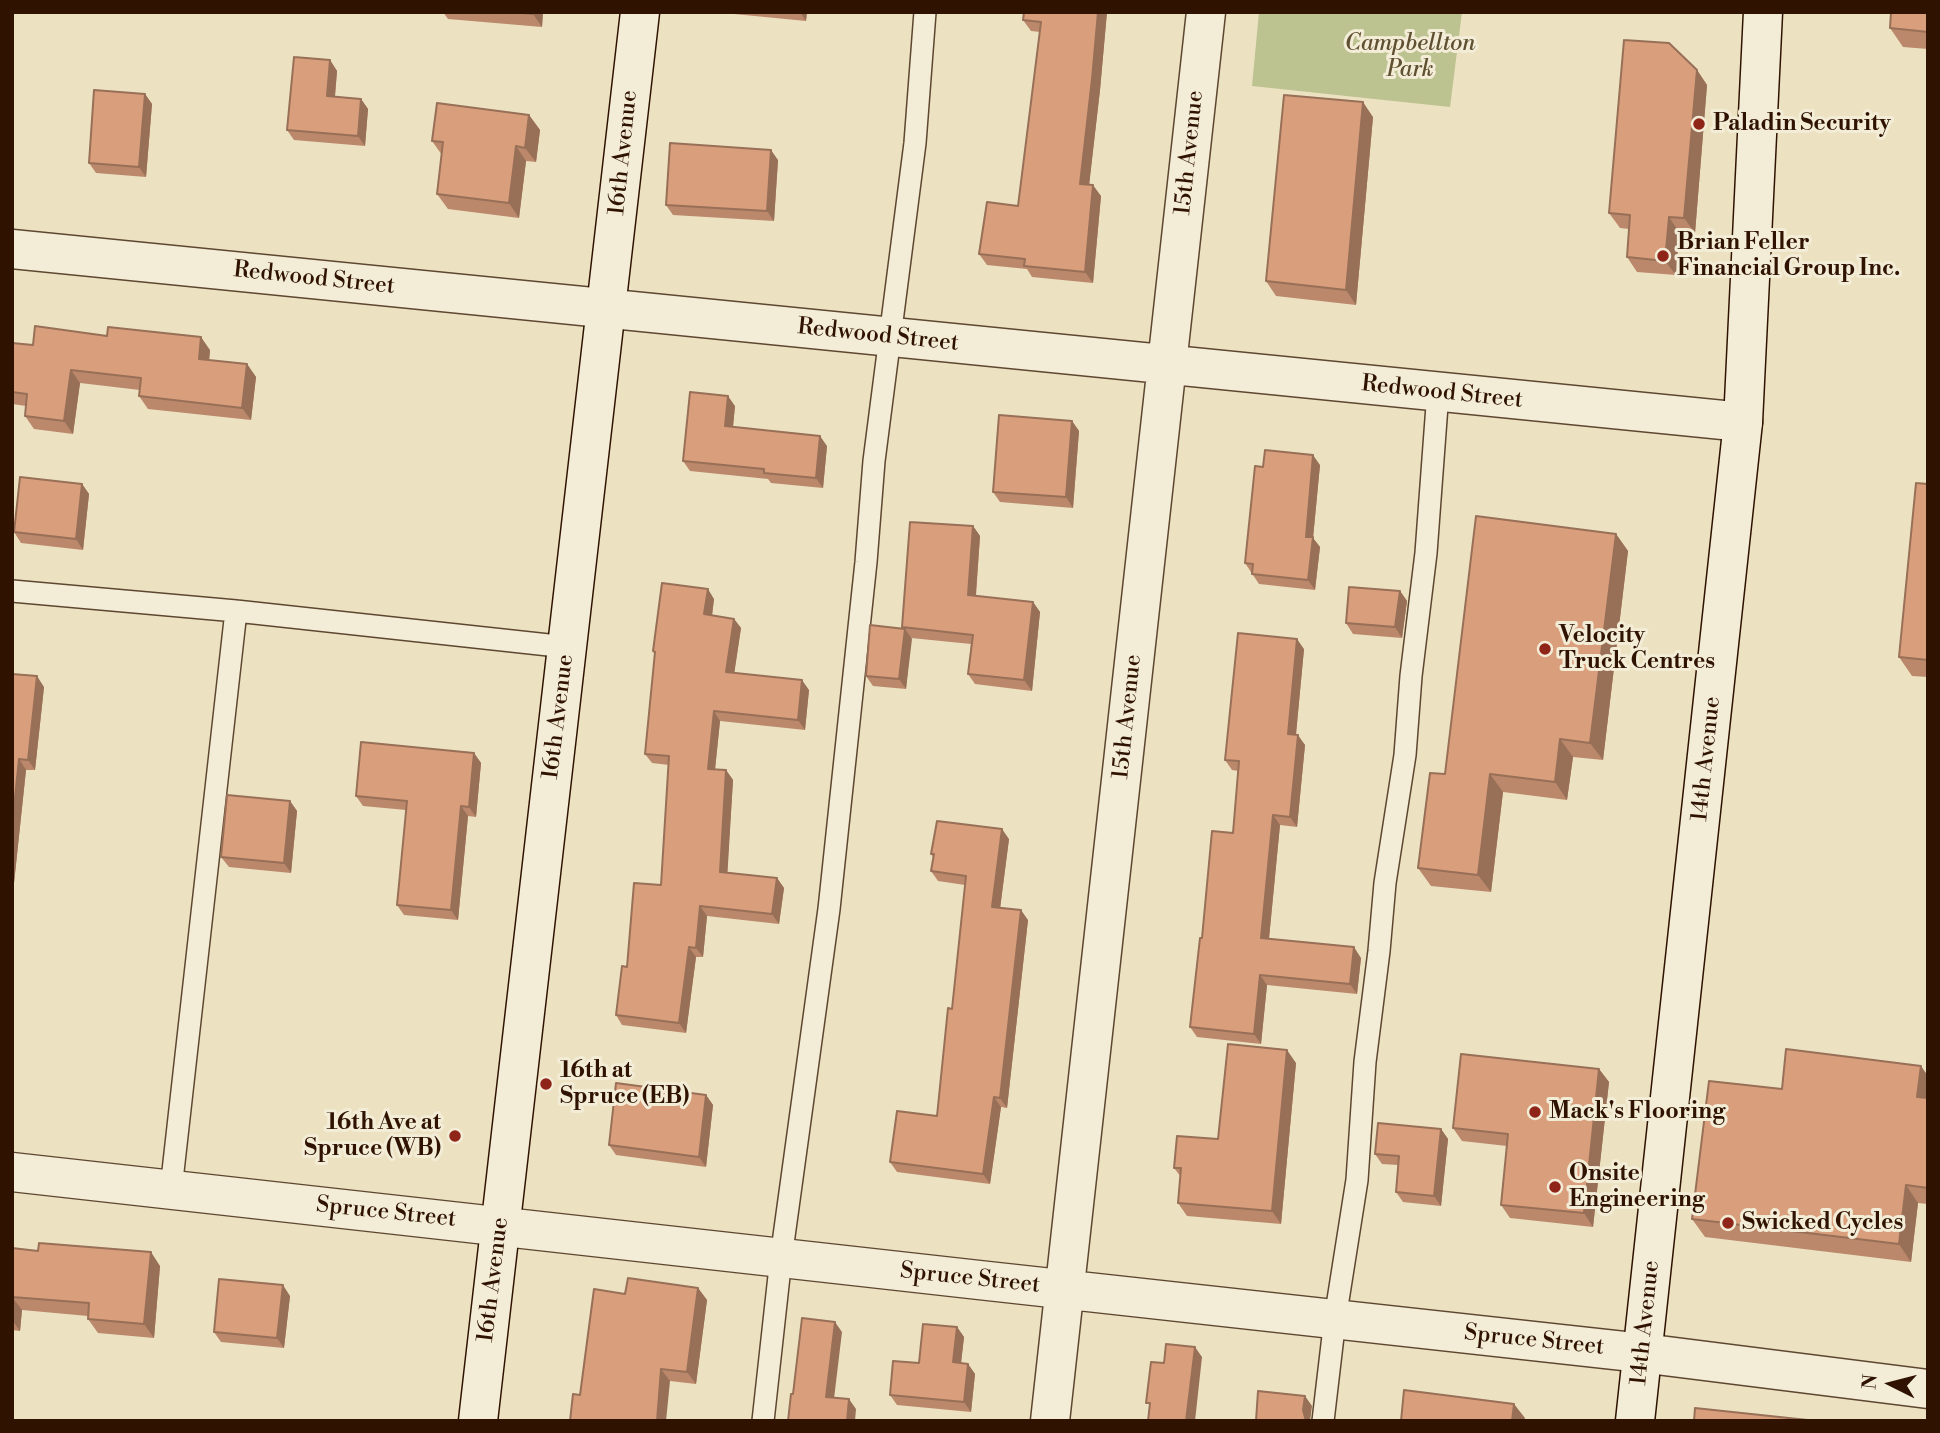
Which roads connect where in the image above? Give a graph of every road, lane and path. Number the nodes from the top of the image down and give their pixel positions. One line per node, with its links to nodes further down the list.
1 (640, 12): 6 (street, 16th Avenue)
2 (925, 12): 7 (lane)
3 (1206, 12): 8 (street, 15th Avenue)
4 (1763, 12): 10 (street, 14th Avenue)
5 (12, 249): 6 (street, Redwood Street)
6 (606, 309): 7 (street, Redwood Street); 13 (street, 16th Avenue)
7 (889, 337): 8 (street, Redwood Street); 17 (lane)
8 (1166, 365): 9 (street, Redwood Street); 18 (street, 15th Avenue)
9 (1438, 392): 10 (street, Redwood Street); 19 (lane)
10 (1743, 422): 20 (street, 14th Avenue)
11 (12, 591): 12 (lane)
12 (236, 611): 13 (lane); 15 (lane)
13 (567, 648): 16 (street, 16th Avenue)
14 (12, 1171): 15 (street, Spruce Street)
15 (171, 1189): 16 (street, Spruce Street)
16 (500, 1226): 17 (street, Spruce Street); 22 (street, 16th Avenue)
17 (781, 1258): 18 (street, Spruce Street); 23 (lane)
18 (1065, 1290): 19 (street, Spruce Street); 24 (street, 15th Avenue)
19 (1335, 1319): 20 (street, Spruce Street); 25 (lane)
20 (1643, 1353): 21 (street, Spruce Street); 26 (street, 14th Avenue)
21 (1928, 1389)
22 (478, 1421)
23 (763, 1421)
24 (1049, 1421)
25 (1323, 1421)
26 (1635, 1421)

